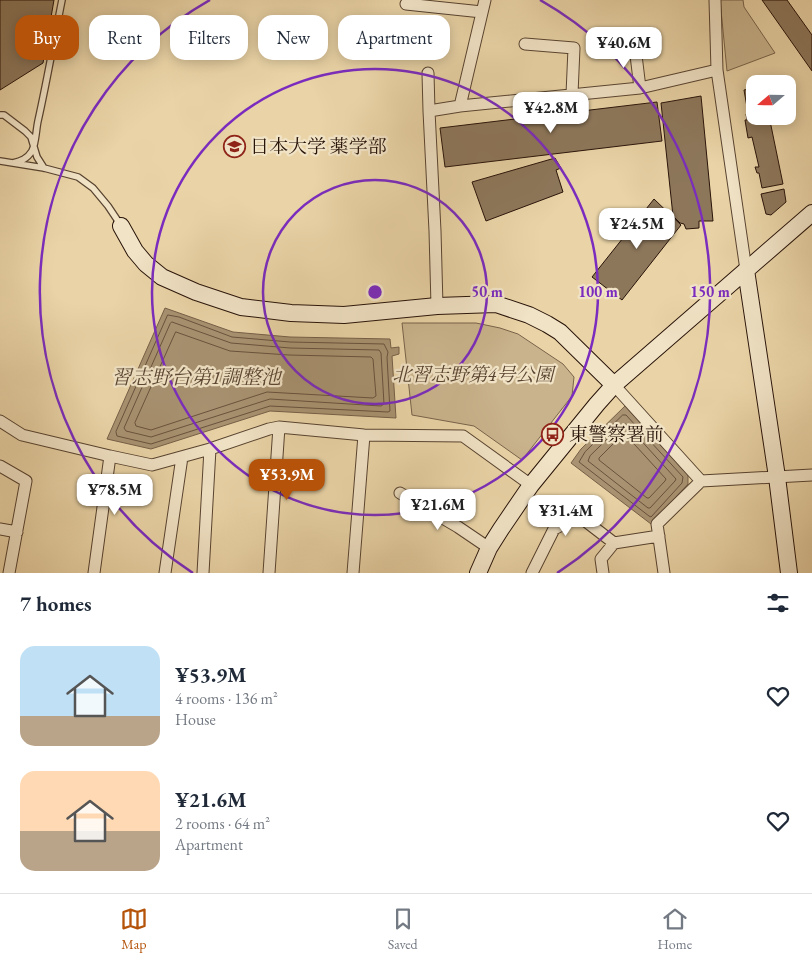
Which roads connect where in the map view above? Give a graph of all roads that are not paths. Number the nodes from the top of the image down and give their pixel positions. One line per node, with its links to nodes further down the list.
1 (62, 0): 15 (lane)
2 (485, 0): 5 (street)
3 (714, 0): 8 (street)
4 (406, 4): 5 (street)
5 (482, 12): 12 (street)
6 (525, 44): 11 (street)
7 (635, 46): 10 (street)
8 (717, 70): 10 (street); 21 (street)
9 (428, 73): 13 (street)
10 (640, 88): 11 (street)
11 (572, 94): 12 (street)
12 (460, 106): 13 (street)
13 (430, 111): 22 (street)
14 (0, 115): 15 (lane)
15 (34, 146): 17 (lane); 18 (lane)
16 (0, 161): 17 (lane)
17 (13, 163): 18 (lane)
18 (44, 168): 20 (lane)
19 (812, 213): 21 (street)
20 (121, 226): 22 (street)
21 (746, 270): 23 (street); 32 (street)
22 (436, 306): 23 (street)
23 (614, 385): 33 (street); 34 (street)
24 (0, 421): 28 (street)
25 (279, 427): 26 (street); 27 (street); 45 (street)
26 (364, 435): 34 (street); 46 (street)
27 (210, 449): 29 (street); 44 (street)
28 (110, 456): 29 (street); 42 (street)
29 (182, 458): 43 (street)
30 (0, 466): 37 (street)
31 (812, 475): 32 (street)
32 (777, 476): 33 (street); 51 (street)
33 (701, 481): 38 (street)
34 (531, 485): 40 (street)
35 (400, 493): 40 (street)
36 (0, 528): 37 (street)
37 (17, 532): 41 (street)
38 (659, 536): 39 (street); 50 (street)
39 (614, 542): 48 (street); 49 (street)
40 (489, 548): 47 (street)
41 (9, 573)
42 (94, 573)
43 (165, 573)
44 (203, 573)
45 (269, 573)
46 (353, 573)
47 (478, 573)
48 (532, 573)
49 (603, 573)
50 (664, 573)
51 (789, 573)

